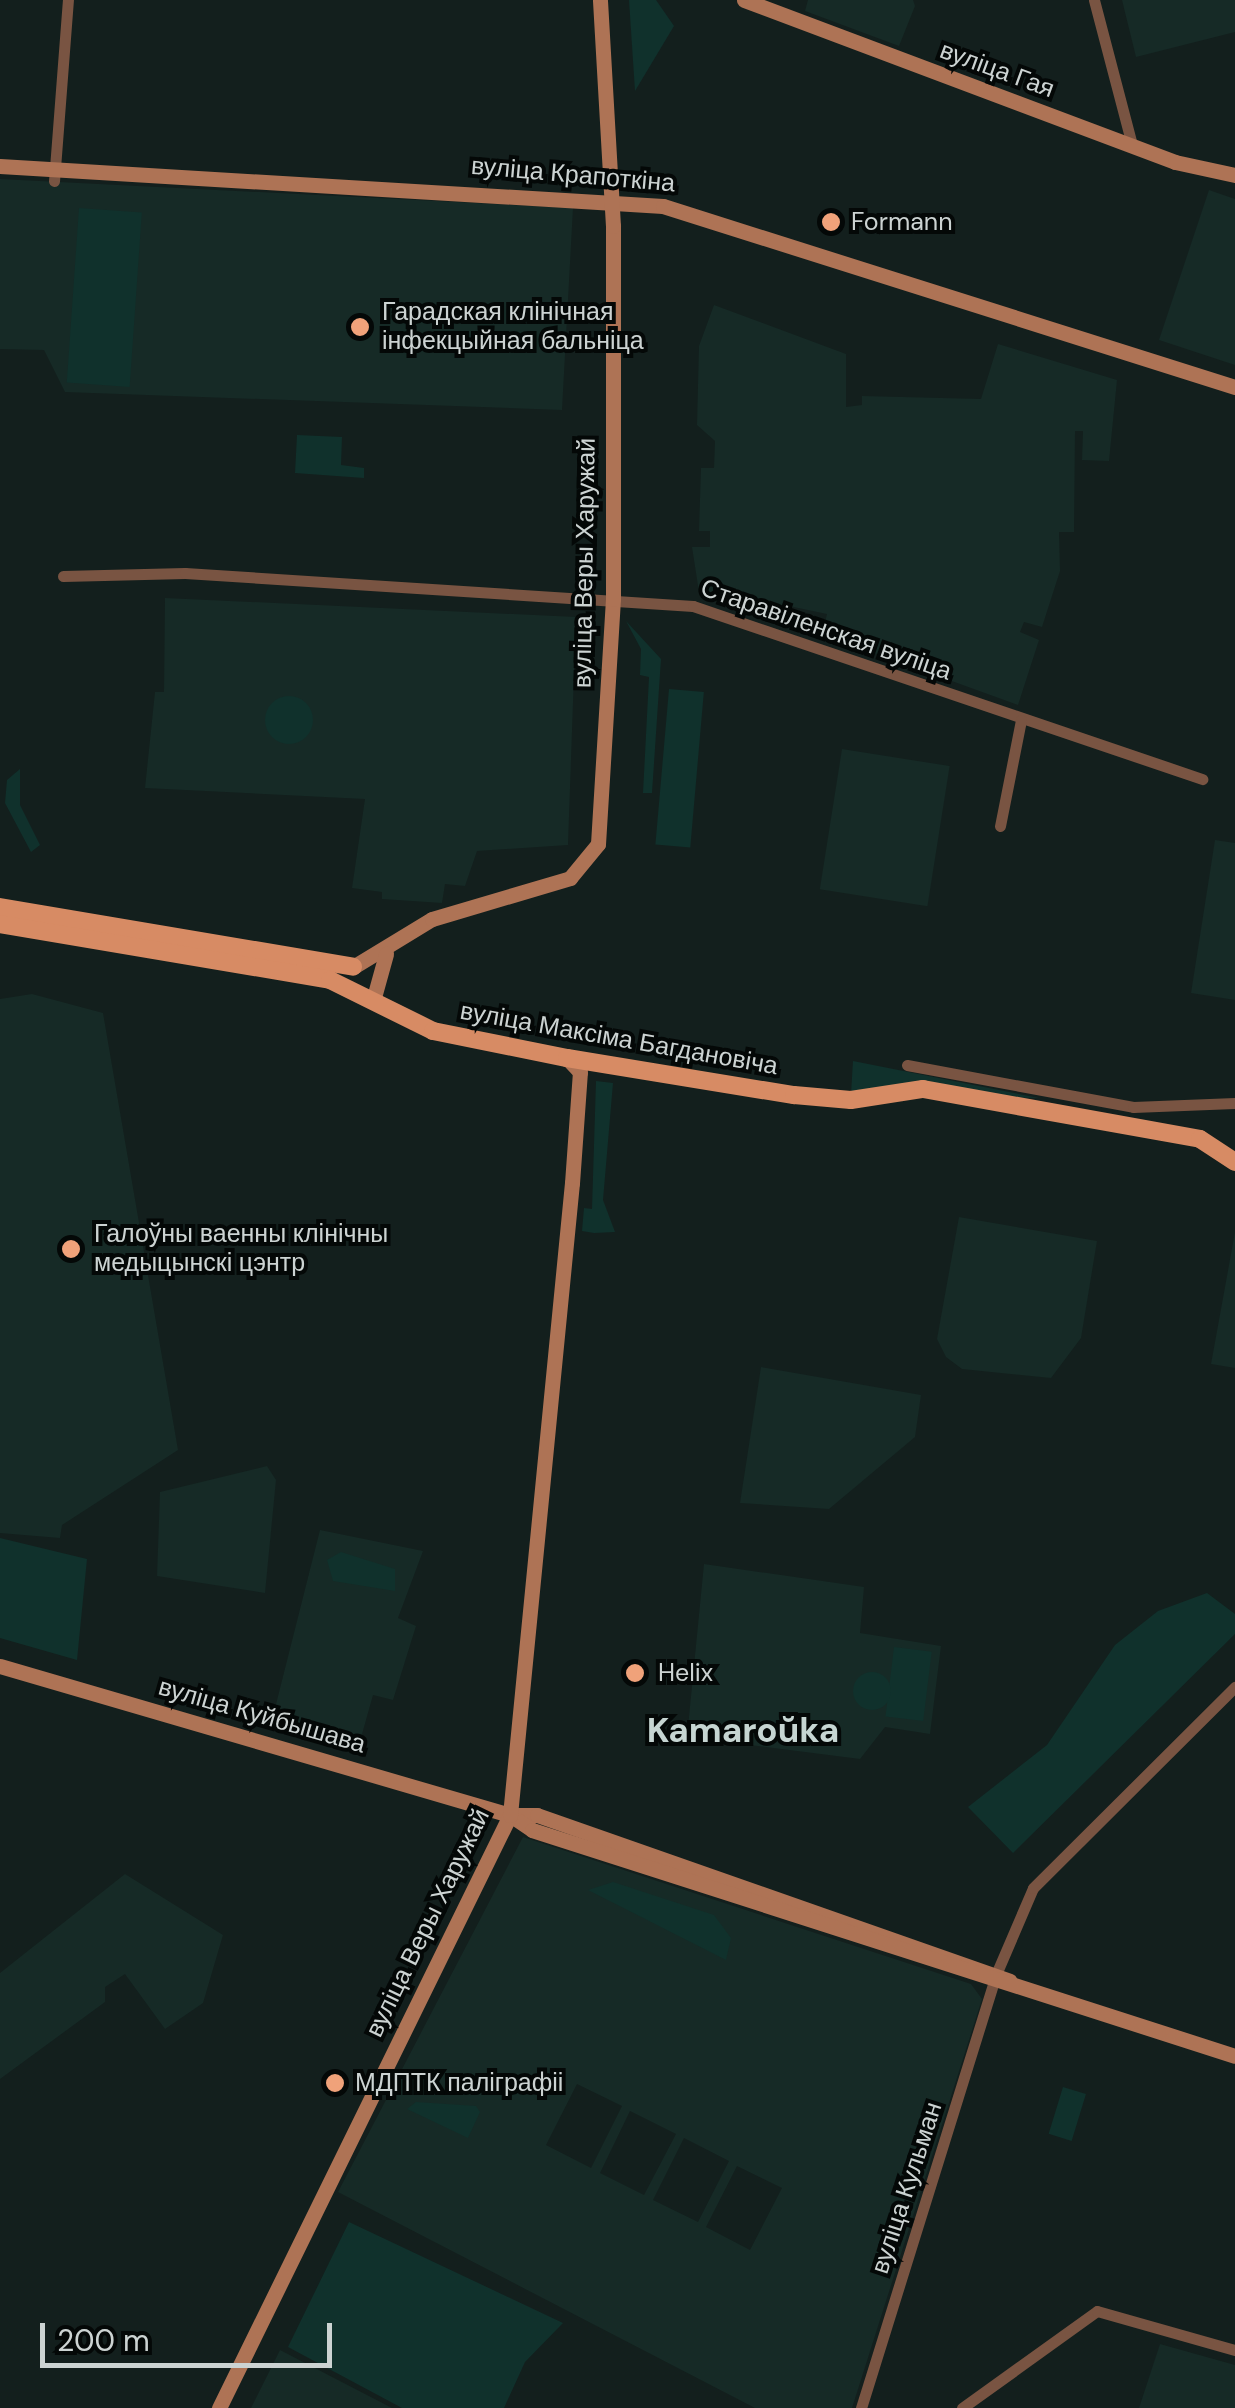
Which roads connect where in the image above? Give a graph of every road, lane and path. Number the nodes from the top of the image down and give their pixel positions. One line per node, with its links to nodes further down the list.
1 (68, 0): 7 (street)
2 (600, 0): 9 (main road, вуліца Веры Харужай)
3 (744, 0): 5 (main road, вуліца Гая)
4 (1094, 0): 5 (street)
5 (1132, 144): 8 (main road, вуліца Гая)
6 (0, 166): 7 (main road, вуліца Крапоткіна)
7 (54, 175): 9 (main road, вуліца Крапоткіна)
8 (1235, 175)
9 (612, 200): 10 (main road, вуліца Крапоткіна); 12 (main road, вуліца Веры Харужай)
10 (1235, 388)
11 (63, 576): 12 (street, Старавіленская вуліца)
12 (613, 599): 13 (street, Старавіленская вуліца); 19 (main road, вуліца Веры Харужай)
13 (1021, 720): 14 (street, Старавіленская вуліца); 15 (street)
14 (1202, 779)
15 (1000, 826)
16 (0, 907): 18 (main road, вуліца Максіма Багдановіча)
17 (0, 924): 18 (main road, вуліца Максіма Багдановіча)
18 (89, 930): 20 (main road, вуліца Максіма Багдановіча); 21 (main road, вуліца Максіма Багдановіча)
19 (386, 954): 20 (main road, вуліца Веры Харужай); 21 (main road)
20 (353, 967)
21 (373, 1001): 22 (main road, вуліца Максіма Багдановіча)
22 (568, 1058): 23 (main road, вуліца Максіма Багдановіча); 27 (main road, вуліца Веры Харужай)
23 (597, 1063): 26 (main road, вуліца Максіма Багдановіча); 27 (main road, вуліца Веры Харужай)
24 (907, 1066): 25 (street)
25 (1235, 1103)
26 (1235, 1162)
27 (572, 1183): 30 (main road, вуліца Веры Харужай)
28 (0, 1666): 30 (main road, вуліца Куйбышава)
29 (1235, 1687): 31 (street, вуліца Кульман)
30 (510, 1815): 31 (main road, вуліца Куйбышава); 34 (main road, вуліца Веры Харужай)
31 (1000, 1978): 32 (main road, вуліца Куйбышава); 35 (street, вуліца Кульман)
32 (1235, 2056)
33 (1235, 2350): 36 (street)
34 (219, 2408)
35 (861, 2408)
36 (962, 2408)

